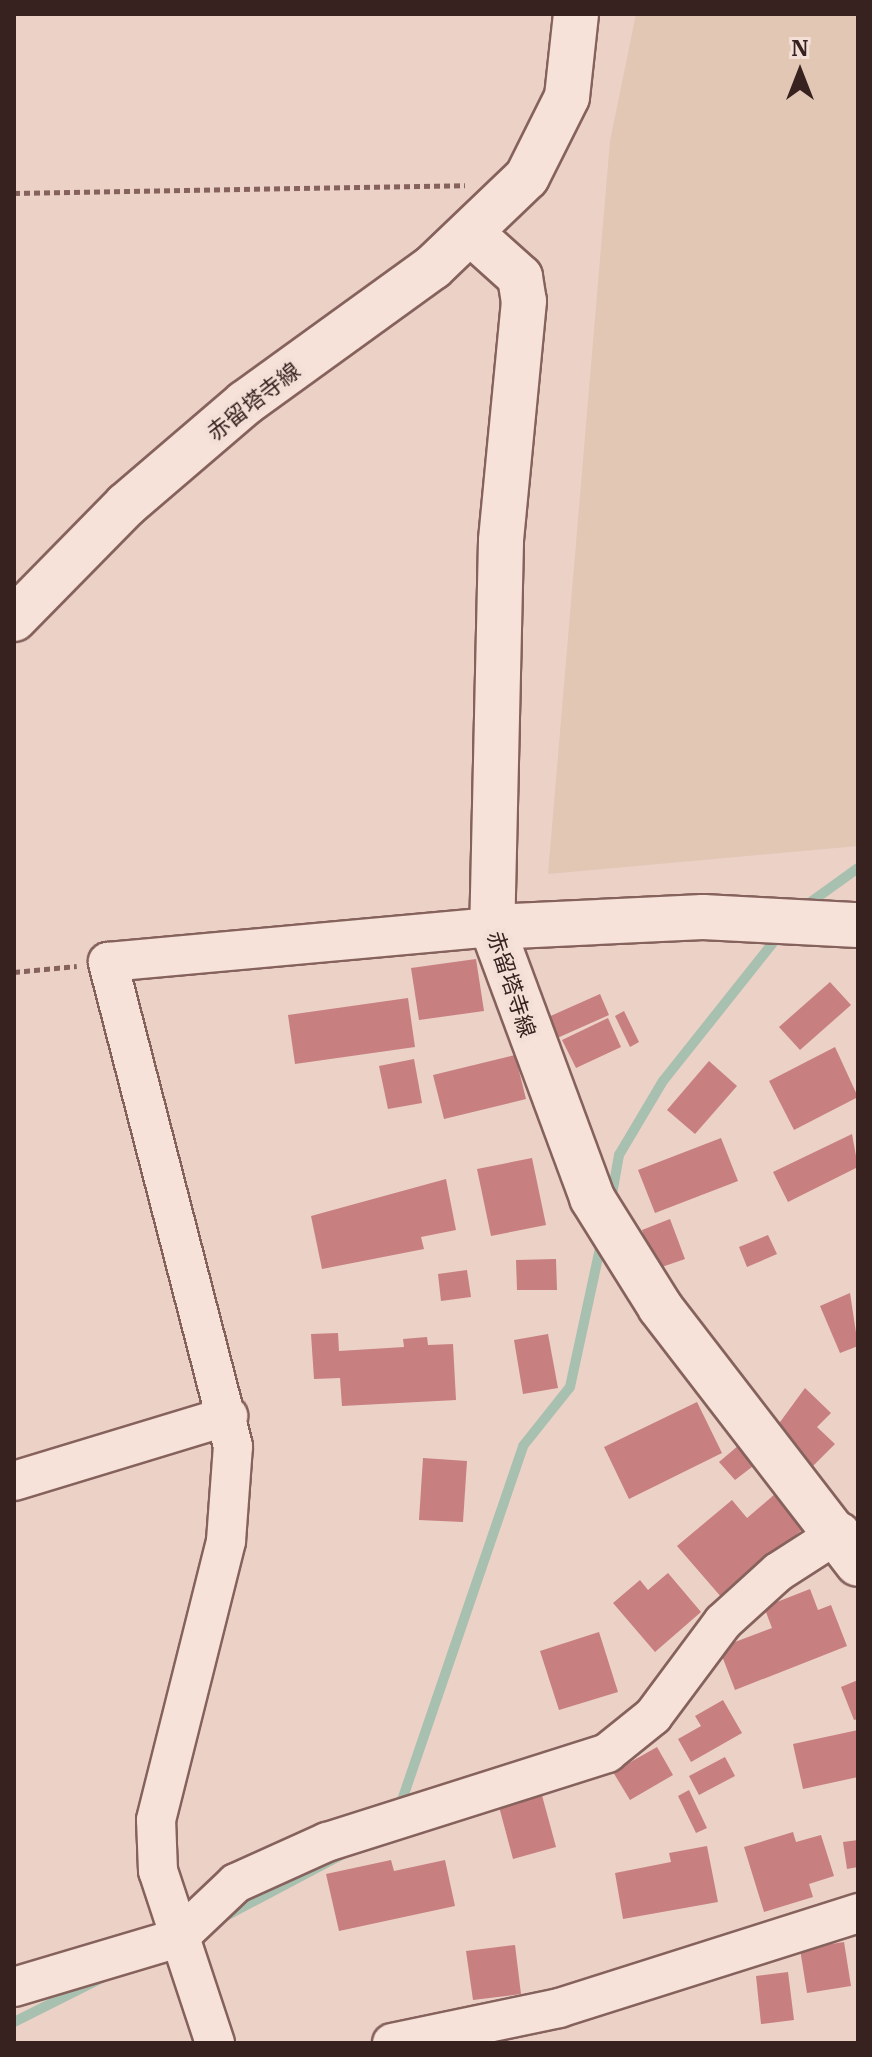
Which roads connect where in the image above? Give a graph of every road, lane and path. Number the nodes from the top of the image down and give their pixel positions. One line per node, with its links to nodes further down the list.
1 (576, 14): 3 (main road, 赤留塔寺線)
2 (14, 193): 3 (path)
3 (484, 220): 4 (main road, 赤留塔寺線); 6 (main road, 赤留塔寺線)
4 (14, 619)
5 (858, 925): 6 (main road)
6 (492, 927): 7 (street); 11 (main road, 赤留塔寺線)
7 (108, 962): 8 (path); 9 (street)
8 (14, 972)
9 (228, 1416): 10 (street); 13 (street)
10 (14, 1481)
11 (849, 1548): 13 (street)
12 (858, 1913): 16 (street)
13 (178, 1938): 14 (street); 15 (street)
14 (14, 1987)
15 (215, 2043)
16 (392, 2043)

